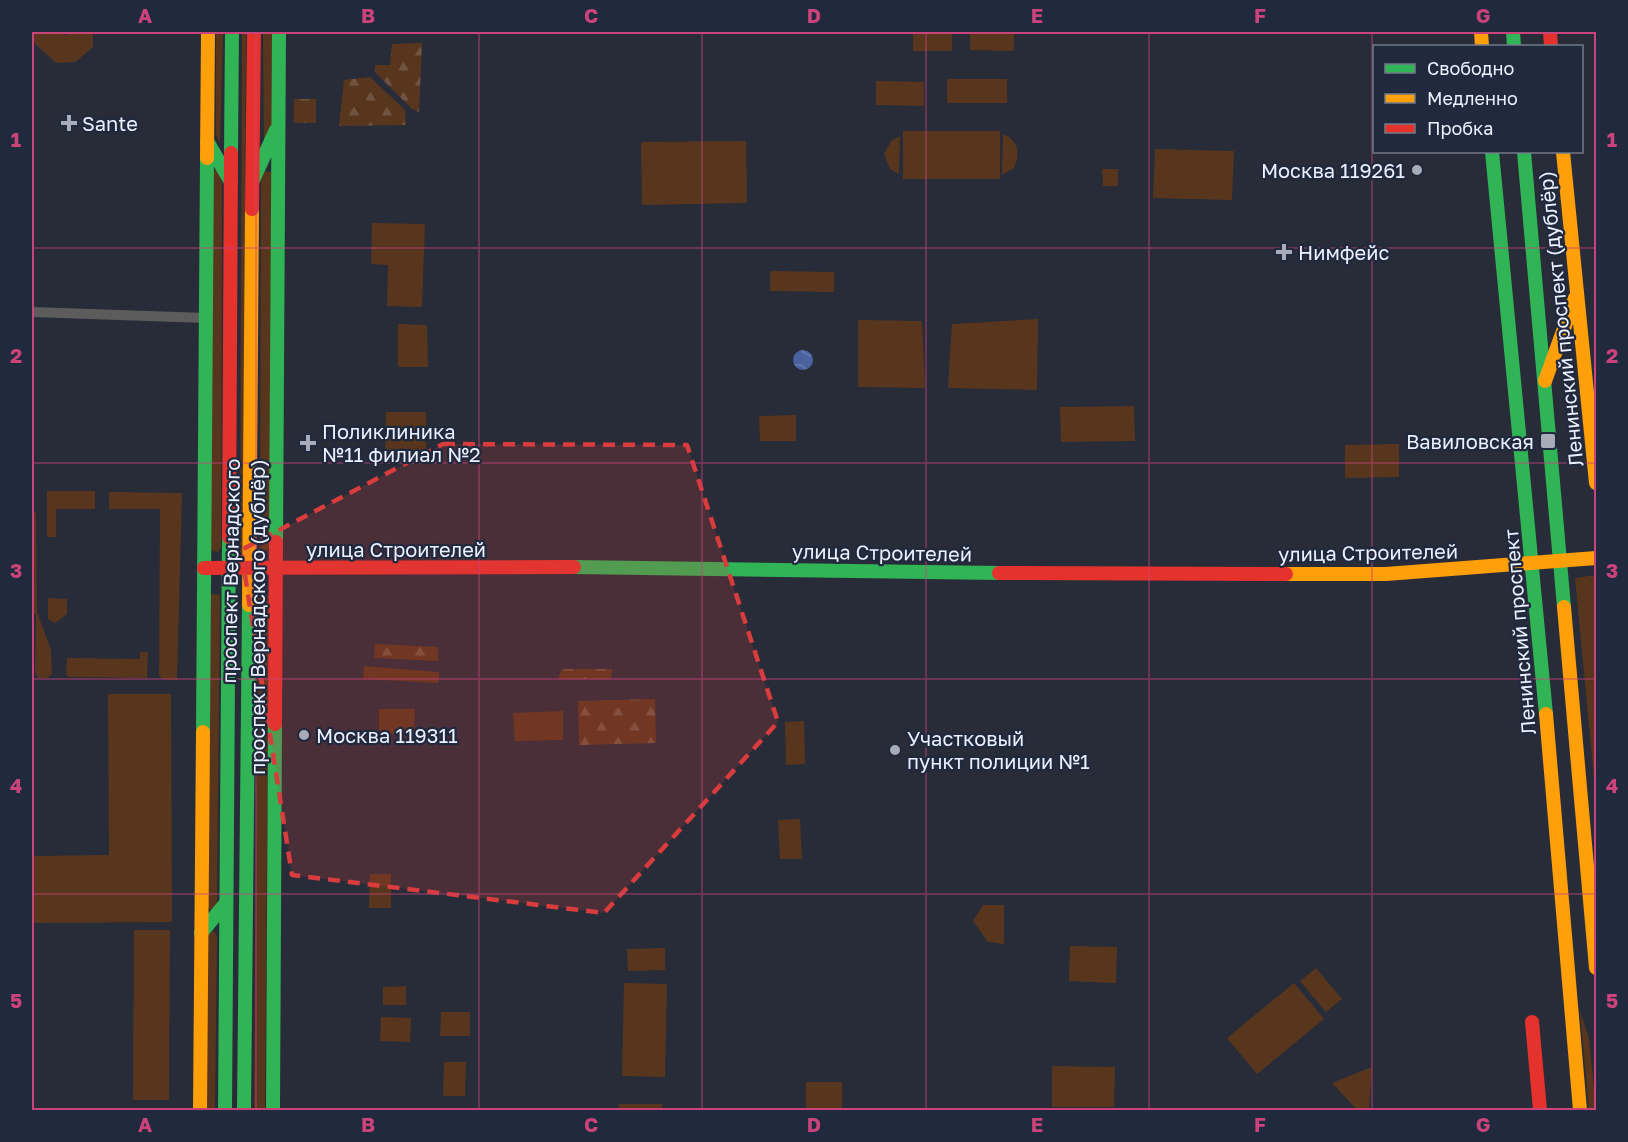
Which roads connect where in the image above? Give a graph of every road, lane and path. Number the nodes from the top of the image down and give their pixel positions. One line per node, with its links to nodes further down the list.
1 (208, 32): 6 (main road)
2 (232, 32): 11 (main road, проспект Вернадского)
3 (254, 32): 10 (main road, проспект Вернадского)
4 (279, 32): 5 (main road, проспект Вернадского (дублёр))
5 (279, 124): 10 (main road, проспект Вернадского (дублёр)); 23 (main road, проспект Вернадского (дублёр))
6 (206, 140): 11 (main road); 14 (main road)
7 (1492, 153): 19 (main road, Ленинский проспект)
8 (1524, 153): 15 (main road)
9 (1563, 153): 12 (main road, Ленинский проспект (дублёр))
10 (253, 180): 22 (main road, проспект Вернадского)
11 (231, 182): 21 (main road, проспект Вернадского)
12 (1577, 293): 15 (main road); 16 (main road, Ленинский проспект (дублёр))
13 (32, 312): 14 (street)
14 (206, 318): 20 (main road)
15 (1544, 383): 18 (main road)
16 (1596, 483)
17 (1596, 558): 18 (main road, улица Строителей)
18 (1560, 562): 19 (main road, улица Строителей); 26 (main road)
19 (1533, 564): 23 (main road, улица Строителей); 33 (main road, Ленинский проспект)
20 (204, 568): 21 (main road, улица Строителей); 25 (main road)
21 (229, 568): 22 (main road, улица Строителей); 24 (main road, проспект Вернадского)
22 (249, 568): 23 (main road, улица Строителей); 30 (main road, проспект Вернадского)
23 (277, 570): 31 (main road, проспект Вернадского (дублёр))
24 (226, 903): 25 (main road); 29 (main road, проспект Вернадского)
25 (201, 933): 28 (main road)
26 (1596, 968)
27 (1532, 1022): 32 (main road)
28 (200, 1110)
29 (225, 1110)
30 (244, 1110)
31 (273, 1110)
32 (1540, 1110)
33 (1580, 1110)

